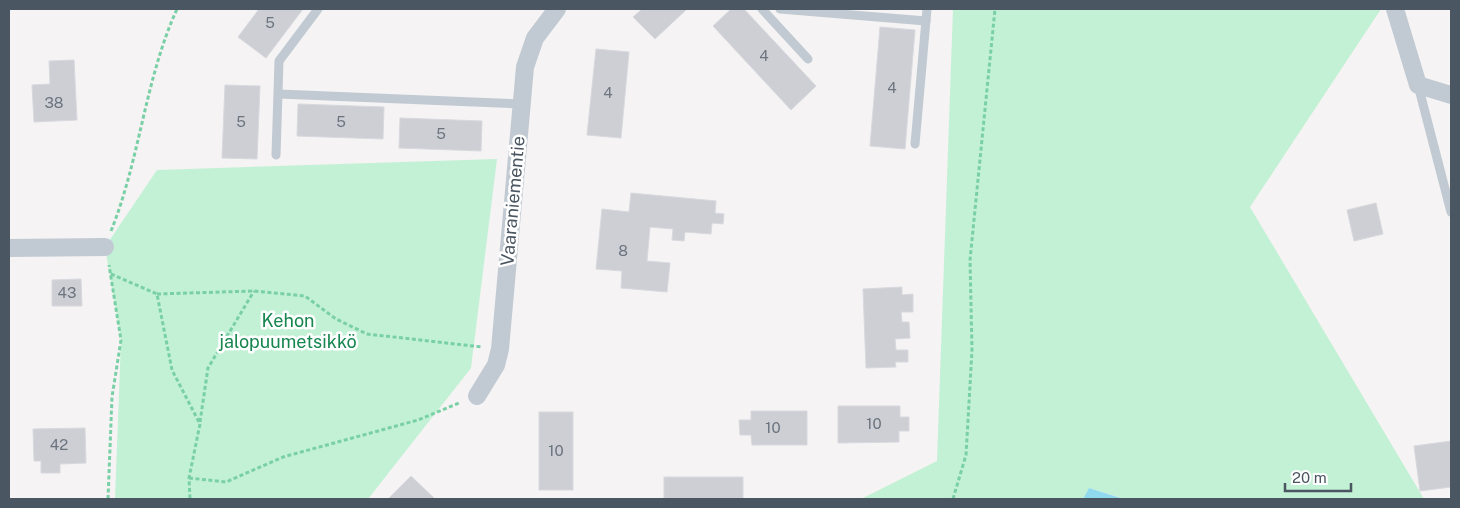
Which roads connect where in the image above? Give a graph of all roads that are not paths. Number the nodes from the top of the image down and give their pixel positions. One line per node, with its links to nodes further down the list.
1 (318, 9): 10 (lane)
2 (558, 9): 12 (street, Vaaraniementie)
3 (762, 9): 8 (lane)
4 (780, 9): 7 (lane)
5 (927, 9): 7 (lane)
6 (1395, 9): 9 (street)
7 (926, 21): 13 (lane)
8 (808, 59)
9 (1418, 84): 11 (street); 15 (lane)
10 (279, 94): 12 (lane); 14 (lane)
11 (1451, 95)
12 (522, 104): 18 (street, Vaaraniementie)
13 (914, 144)
14 (276, 155)
15 (1451, 212)
16 (105, 247): 17 (street)
17 (9, 248)
18 (476, 396)

